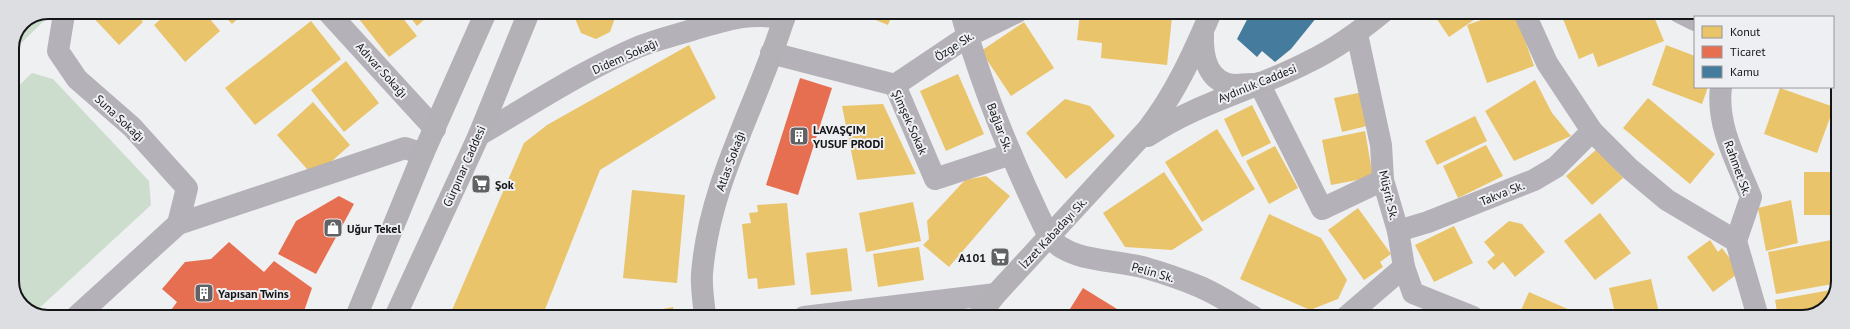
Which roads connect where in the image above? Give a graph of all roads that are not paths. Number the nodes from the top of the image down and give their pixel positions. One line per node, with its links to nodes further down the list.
1 (63, 19): 26 (street, Suna Sokağı)
2 (334, 19): 19 (street, Adıvar Sokağı)
3 (483, 19): 19 (street)
4 (526, 19): 21 (street, Gürpınar Caddesi)
5 (730, 19): 21 (street, Didem Sokağı)
6 (784, 19): 15 (street, Atlas Sokağı)
7 (963, 19): 14 (street, Bağlar Sk.)
8 (1003, 19): 14 (street, Özge Sk.)
9 (1208, 19): 12 (street)
10 (1374, 19): 13 (street, Aydınlık Caddesi)
11 (1527, 19): 20 (street)
12 (1202, 32): 16 (street); 22 (street)
13 (1356, 34): 16 (street, Aydınlık Caddesi); 25 (street, Müşrit Sk.)
14 (968, 36): 17 (street, Özge Sk.); 24 (street, Bağlar Sk.)
15 (771, 53): 17 (street, Şimşek Sokak); 35 (street, Atlas Sokağı)
16 (1259, 83): 22 (street, Aydınlık Caddesi); 25 (street)
17 (895, 85): 24 (street, Şimşek Sokak)
18 (1721, 88): 29 (street, Rahmet Sk.)
19 (435, 129): 23 (street)
20 (1592, 131): 27 (street, Takva Sk.); 29 (street)
21 (479, 135): 34 (street, Gürpınar Caddesi)
22 (1129, 150): 28 (street, İzzet Kabadayı Sk.)
23 (423, 154): 26 (street); 33 (street)
24 (1011, 154): 28 (street, Bağlar Sk.)
25 (1383, 180): 27 (street, Müşrit Sk.)
26 (178, 224): 32 (street)
27 (1398, 231): 30 (street, Müşrit Sk.)
28 (1050, 237): 31 (street, İzzet Kabadayı Sk.); 38 (street, Pelin Sk.)
29 (1736, 241): 41 (street)
30 (1404, 267): 39 (street); 40 (street, Müşrit Sk.)
31 (996, 294): 36 (street); 37 (street, İzzet Kabadayı Sk.)
32 (84, 310)
33 (359, 310)
34 (398, 310)
35 (704, 310)
36 (862, 310)
37 (983, 310)
38 (1242, 310)
39 (1354, 310)
40 (1456, 310)
41 (1756, 310)

